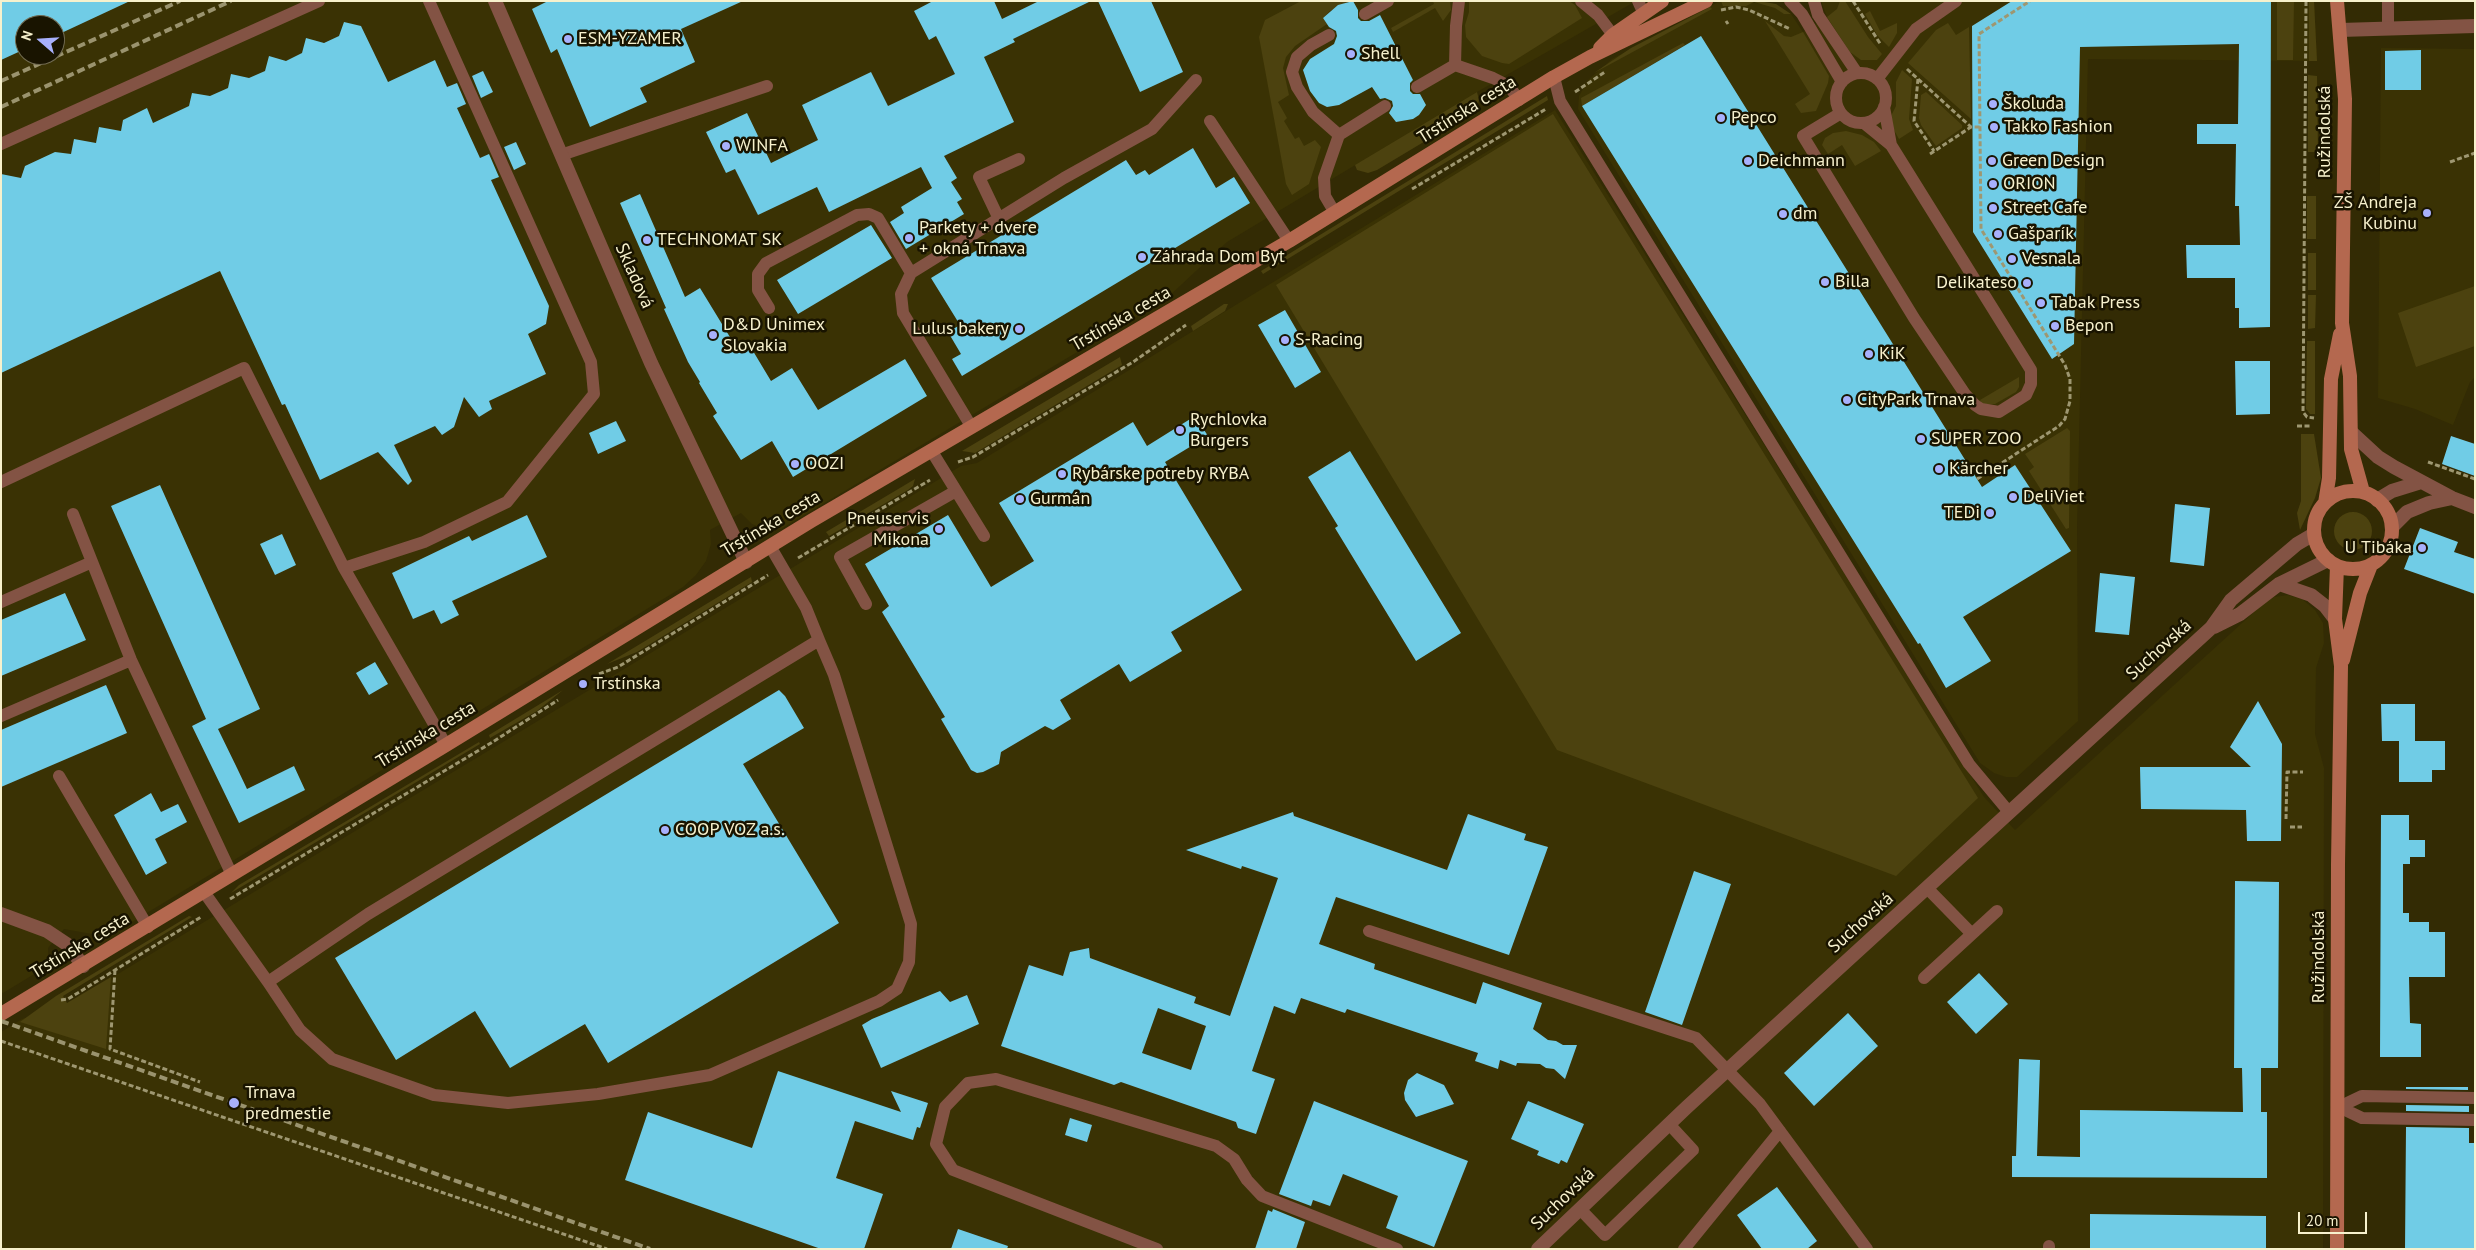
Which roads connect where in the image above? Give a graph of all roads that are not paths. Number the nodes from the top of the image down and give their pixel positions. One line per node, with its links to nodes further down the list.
1 (319, 1): 37 (lane)
2 (429, 1): 67 (lane)
3 (494, 1): 39 (street, Skladová)
4 (1388, 1): 15 (lane)
5 (1459, 1): 22 (lane)
6 (1581, 1): 20 (lane)
7 (1662, 1): 14 (main road, Trstínska cesta)
8 (1706, 1): 21 (main road, Trstínska cesta)
9 (1790, 1): 27 (lane)
10 (1814, 1): 23 (lane)
11 (1956, 1): 25 (lane)
12 (2338, 1): 18 (main road, Ružindolská)
13 (2388, 1): 17 (lane)
14 (1641, 8): 20 (main road, Trstínska cesta)
15 (1364, 14)
16 (2475, 26): 17 (street)
17 (2388, 28): 18 (street)
18 (2340, 30): 46 (main road, Ružindolská)
19 (1329, 34): 36 (lane)
20 (1613, 35): 21 (main road, Trstínska cesta)
21 (1590, 57): 24 (main road, Trstínska cesta)
22 (1455, 65): 29 (lane); 30 (lane)
23 (1857, 74): 25 (lane); 27 (lane)
24 (1554, 78): 30 (main road, Trstínska cesta); 79 (lane)
25 (1877, 79): 32 (lane)
26 (1196, 80): 42 (lane)
27 (1842, 82): 33 (lane)
28 (767, 86): 39 (lane)
29 (1417, 87)
30 (1519, 100): 41 (main road, Trstínska cesta)
31 (1385, 106): 36 (lane)
32 (1884, 107): 35 (lane); 38 (lane)
33 (1840, 113): 35 (lane); 38 (lane)
34 (1210, 121): 43 (lane)
35 (1864, 123): 38 (lane)
36 (1339, 135): 41 (lane)
37 (1, 144)
38 (1891, 145)
39 (561, 155): 64 (street, Skladová)
40 (1019, 159): 42 (lane)
41 (1334, 213): 43 (main road, Trstínska cesta)
42 (999, 219): 44 (lane)
43 (1289, 241): 47 (main road, Trstínska cesta)
44 (911, 273): 45 (lane); 47 (lane)
45 (769, 308)
46 (2342, 323): 48 (main road, Ružindolská); 56 (main road, Ružindolská)
47 (971, 426): 49 (main road, Trstínska cesta)
48 (2352, 433): 51 (street); 53 (main road, Ružindolská)
49 (931, 450): 52 (lane); 62 (main road, Trstínska cesta)
50 (1, 482): 67 (lane)
51 (2421, 482): 54 (street); 55 (street)
52 (956, 491): 61 (lane); 70 (lane)
53 (2363, 492): 55 (main road); 56 (main road)
54 (2452, 498): 57 (street); 59 (street)
55 (2377, 500): 59 (main road)
56 (2325, 503): 60 (main road)
57 (2475, 507)
58 (73, 514): 63 (lane)
59 (2392, 527): 66 (main road)
60 (2314, 534): 65 (main road); 72 (street, Suchovská)
61 (984, 536)
62 (770, 546): 64 (main road, Trstínska cesta); 73 (lane)
63 (92, 562): 69 (lane); 74 (lane)
64 (746, 562): 77 (main road, Trstínska cesta)
65 (2333, 563): 66 (main road); 68 (street, Suchovská); 71 (main road, Ružindolská)
66 (2371, 565): 75 (main road, Ružindolská)
67 (344, 568): 77 (lane)
68 (2279, 584): 71 (street); 72 (street, Suchovská)
69 (1, 602)
70 (866, 604)
71 (2335, 619): 75 (main road, Ružindolská)
72 (2211, 628): 79 (street, Suchovská)
73 (819, 640): 90 (lane); 90 (lane)
74 (131, 660): 76 (lane); 80 (lane)
75 (2341, 666): 94 (main road, Ružindolská)
76 (1, 716)
77 (446, 745): 80 (main road, Trstínska cesta)
78 (59, 776): 85 (lane)
79 (2009, 812): 81 (street, Suchovská)
80 (232, 875): 82 (main road, Trstínska cesta)
81 (1927, 888): 87 (lane); 92 (street, Suchovská)
82 (204, 892): 85 (main road, Trstínska cesta); 90 (lane)
83 (1997, 910): 87 (lane)
84 (1, 914): 88 (street)
85 (148, 927): 88 (main road, Trstínska cesta)
86 (1369, 931): 92 (lane)
87 (1972, 934): 89 (lane)
88 (83, 966): 91 (main road, Trstínska cesta)
89 (1924, 978)
90 (268, 982)
91 (1, 1014)
92 (1728, 1069): 96 (street, Suchovská); 97 (lane)
93 (2475, 1098): 94 (lane)
94 (2339, 1107): 95 (lane); 104 (main road, Ružindolská)
95 (2475, 1120)
96 (1669, 1124): 98 (street, Suchovská); 98 (lane)
97 (1780, 1131): 102 (lane); 103 (lane)
98 (1580, 1209): 101 (street, Suchovská)
99 (1158, 1249): 100 (lane)
100 (1397, 1249)
101 (1538, 1249)
102 (1684, 1249)
103 (1867, 1249)
104 (2337, 1249)

